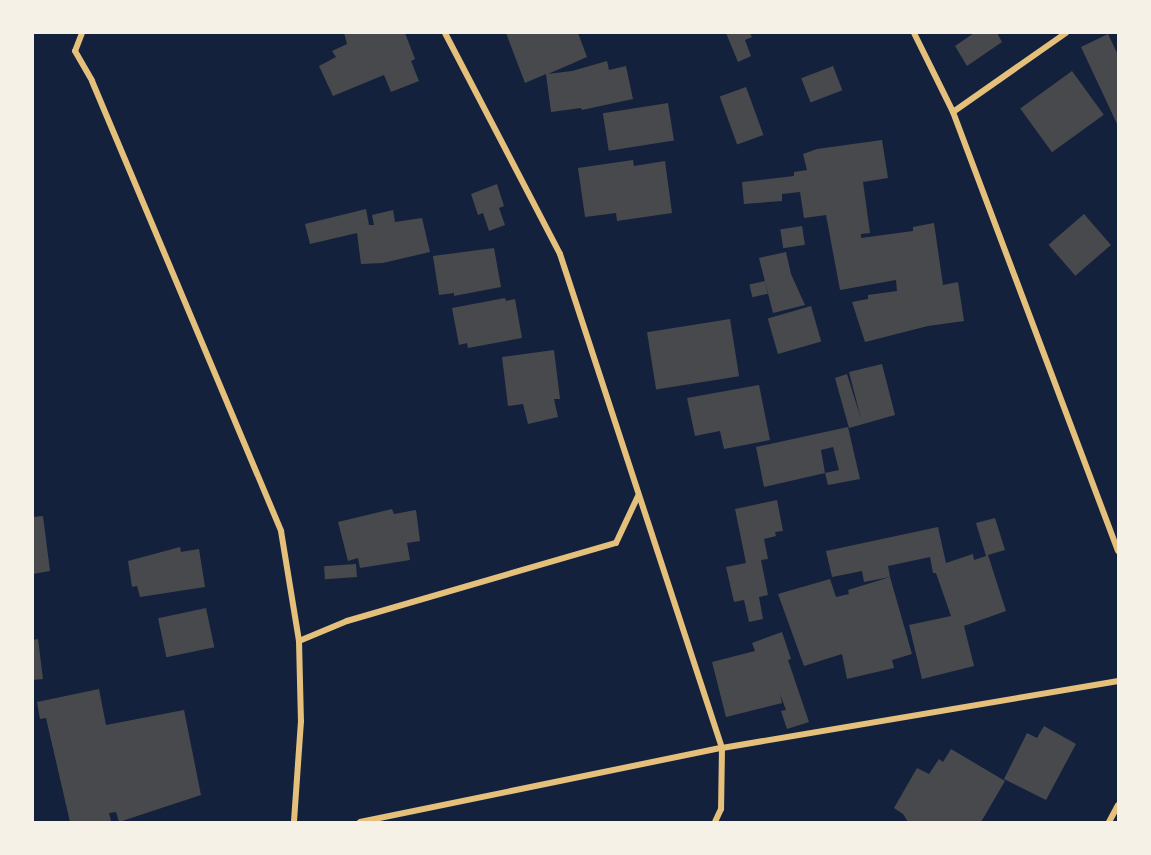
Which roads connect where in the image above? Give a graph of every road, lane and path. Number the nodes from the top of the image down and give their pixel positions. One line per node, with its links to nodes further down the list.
1 (82, 33): 8 (street)
2 (445, 33): 6 (street)
3 (914, 33): 5 (street)
4 (1066, 33): 5 (street)
5 (953, 112): 7 (street)
6 (639, 496): 8 (street); 10 (street)
7 (1118, 551)
8 (299, 641): 12 (street)
9 (1118, 681): 10 (street)
10 (722, 747): 13 (street); 14 (street)
11 (1118, 805): 15 (street)
12 (294, 822)
13 (360, 822)
14 (715, 822)
15 (1109, 822)

